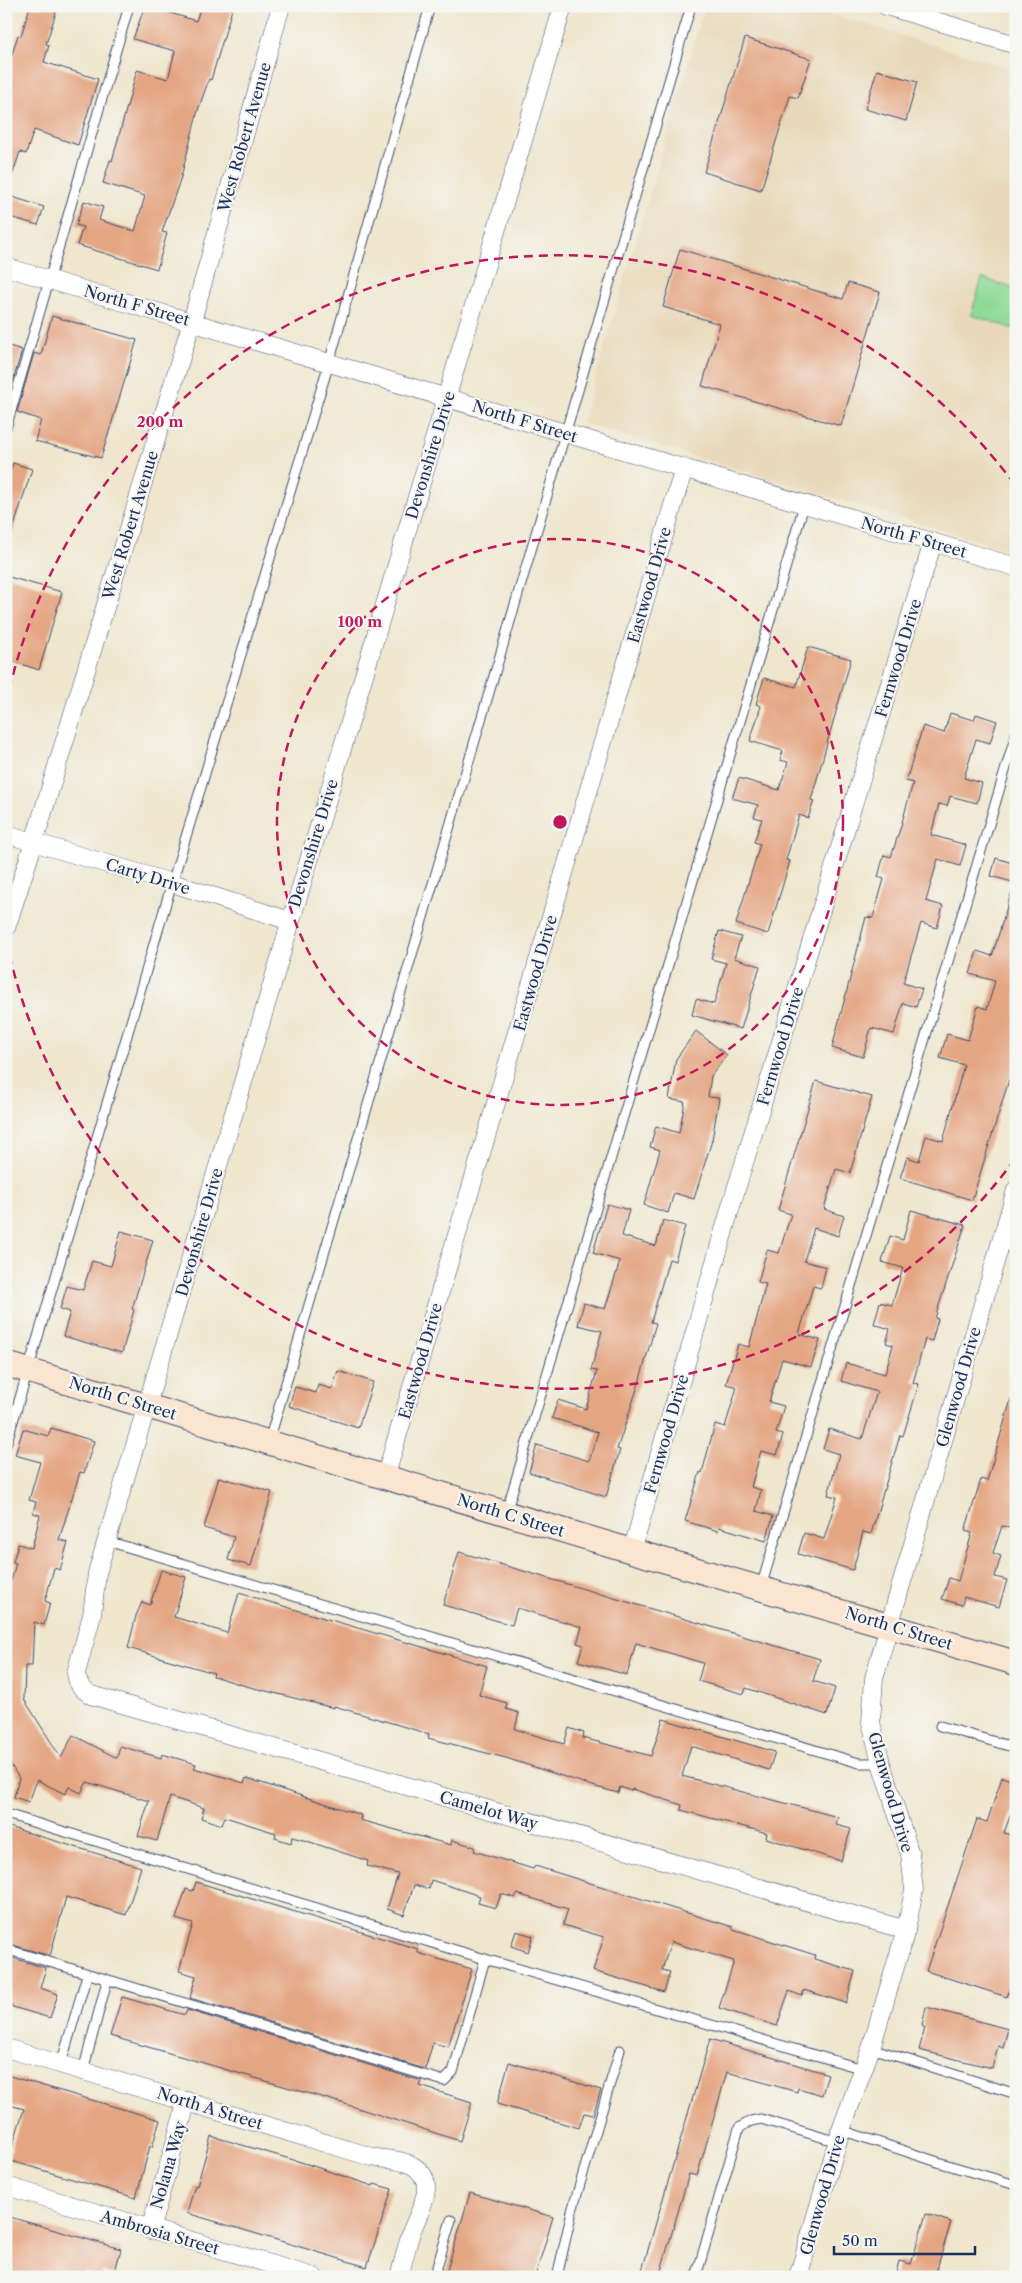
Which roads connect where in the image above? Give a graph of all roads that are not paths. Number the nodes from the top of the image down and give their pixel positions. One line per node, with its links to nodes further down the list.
1 (129, 6): 9 (lane)
2 (281, 6): 10 (street, West Robert Avenue)
3 (430, 6): 11 (lane)
4 (563, 6): 12 (street, Devonshire Drive)
5 (691, 6): 14 (lane)
6 (886, 6): 7 (street)
7 (1016, 45)
8 (6, 267): 9 (street, North F Street)
9 (50, 280): 10 (street, North F Street); 13 (lane)
10 (192, 321): 11 (street, North F Street); 21 (street, West Robert Avenue)
11 (329, 363): 12 (street, North F Street); 22 (lane)
12 (448, 398): 14 (street, North F Street); 23 (street, Devonshire Drive)
13 (6, 428)
14 (566, 434): 15 (street, North F Street); 28 (lane)
15 (684, 468): 16 (street, North F Street); 30 (street, Eastwood Drive)
16 (804, 505): 17 (street, North F Street); 31 (lane)
17 (933, 542): 18 (street, North F Street); 33 (street, Fernwood Drive)
18 (1016, 567)
19 (1016, 734): 34 (lane)
20 (6, 834): 21 (street, Carty Drive)
21 (34, 842): 22 (street, Carty Drive); 24 (street, West Robert Avenue)
22 (172, 883): 23 (street, Carty Drive); 26 (lane)
23 (290, 921): 27 (street, Devonshire Drive)
24 (6, 928)
25 (1016, 1190): 35 (street, Glenwood Drive)
26 (17, 1367): 27 (street, North C Street); 29 (lane)
27 (148, 1406): 28 (street, North C Street); 32 (street, Devonshire Drive)
28 (269, 1443): 30 (street, North C Street)
29 (6, 1445)
30 (386, 1478): 31 (street, North C Street)
31 (506, 1513): 33 (street, North C Street)
32 (107, 1540): 37 (street, Devonshire Drive); 40 (lane)
33 (632, 1551): 34 (street, North C Street)
34 (760, 1587): 35 (street, North C Street)
35 (889, 1625): 36 (street, North C Street); 40 (street, Glenwood Drive)
36 (1016, 1663)
37 (77, 1682): 42 (street, Camelot Way)
38 (940, 1726): 39 (lane)
39 (1016, 1748)
40 (881, 1762): 42 (street, Glenwood Drive)
41 (6, 1814): 44 (lane)
42 (906, 1930): 48 (street, Glenwood Drive)
43 (6, 1949): 45 (lane)
44 (486, 1960): 46 (lane); 51 (lane)
45 (86, 1974): 46 (lane); 50 (lane)
46 (107, 1981): 52 (lane)
47 (6, 2048): 50 (street, North A Street)
48 (871, 2048): 51 (street, Glenwood Drive); 53 (lane)
49 (620, 2050): 63 (lane)
50 (61, 2064): 52 (street, North A Street)
51 (863, 2068): 55 (street, Glenwood Drive)
52 (82, 2070): 54 (street, North A Street)
53 (1016, 2094)
54 (187, 2101): 59 (street, Nolana Way); 61 (street, North A Street)
55 (840, 2136): 56 (lane); 64 (lane); 65 (street, Glenwood Drive)
56 (1016, 2184)
57 (6, 2186): 59 (street, Ambrosia Street)
58 (451, 2220): 62 (lane)
59 (150, 2230): 60 (street, Ambrosia Street)
60 (314, 2277)
61 (399, 2277)
62 (434, 2277)
63 (557, 2277)
64 (696, 2277)
65 (798, 2277)

